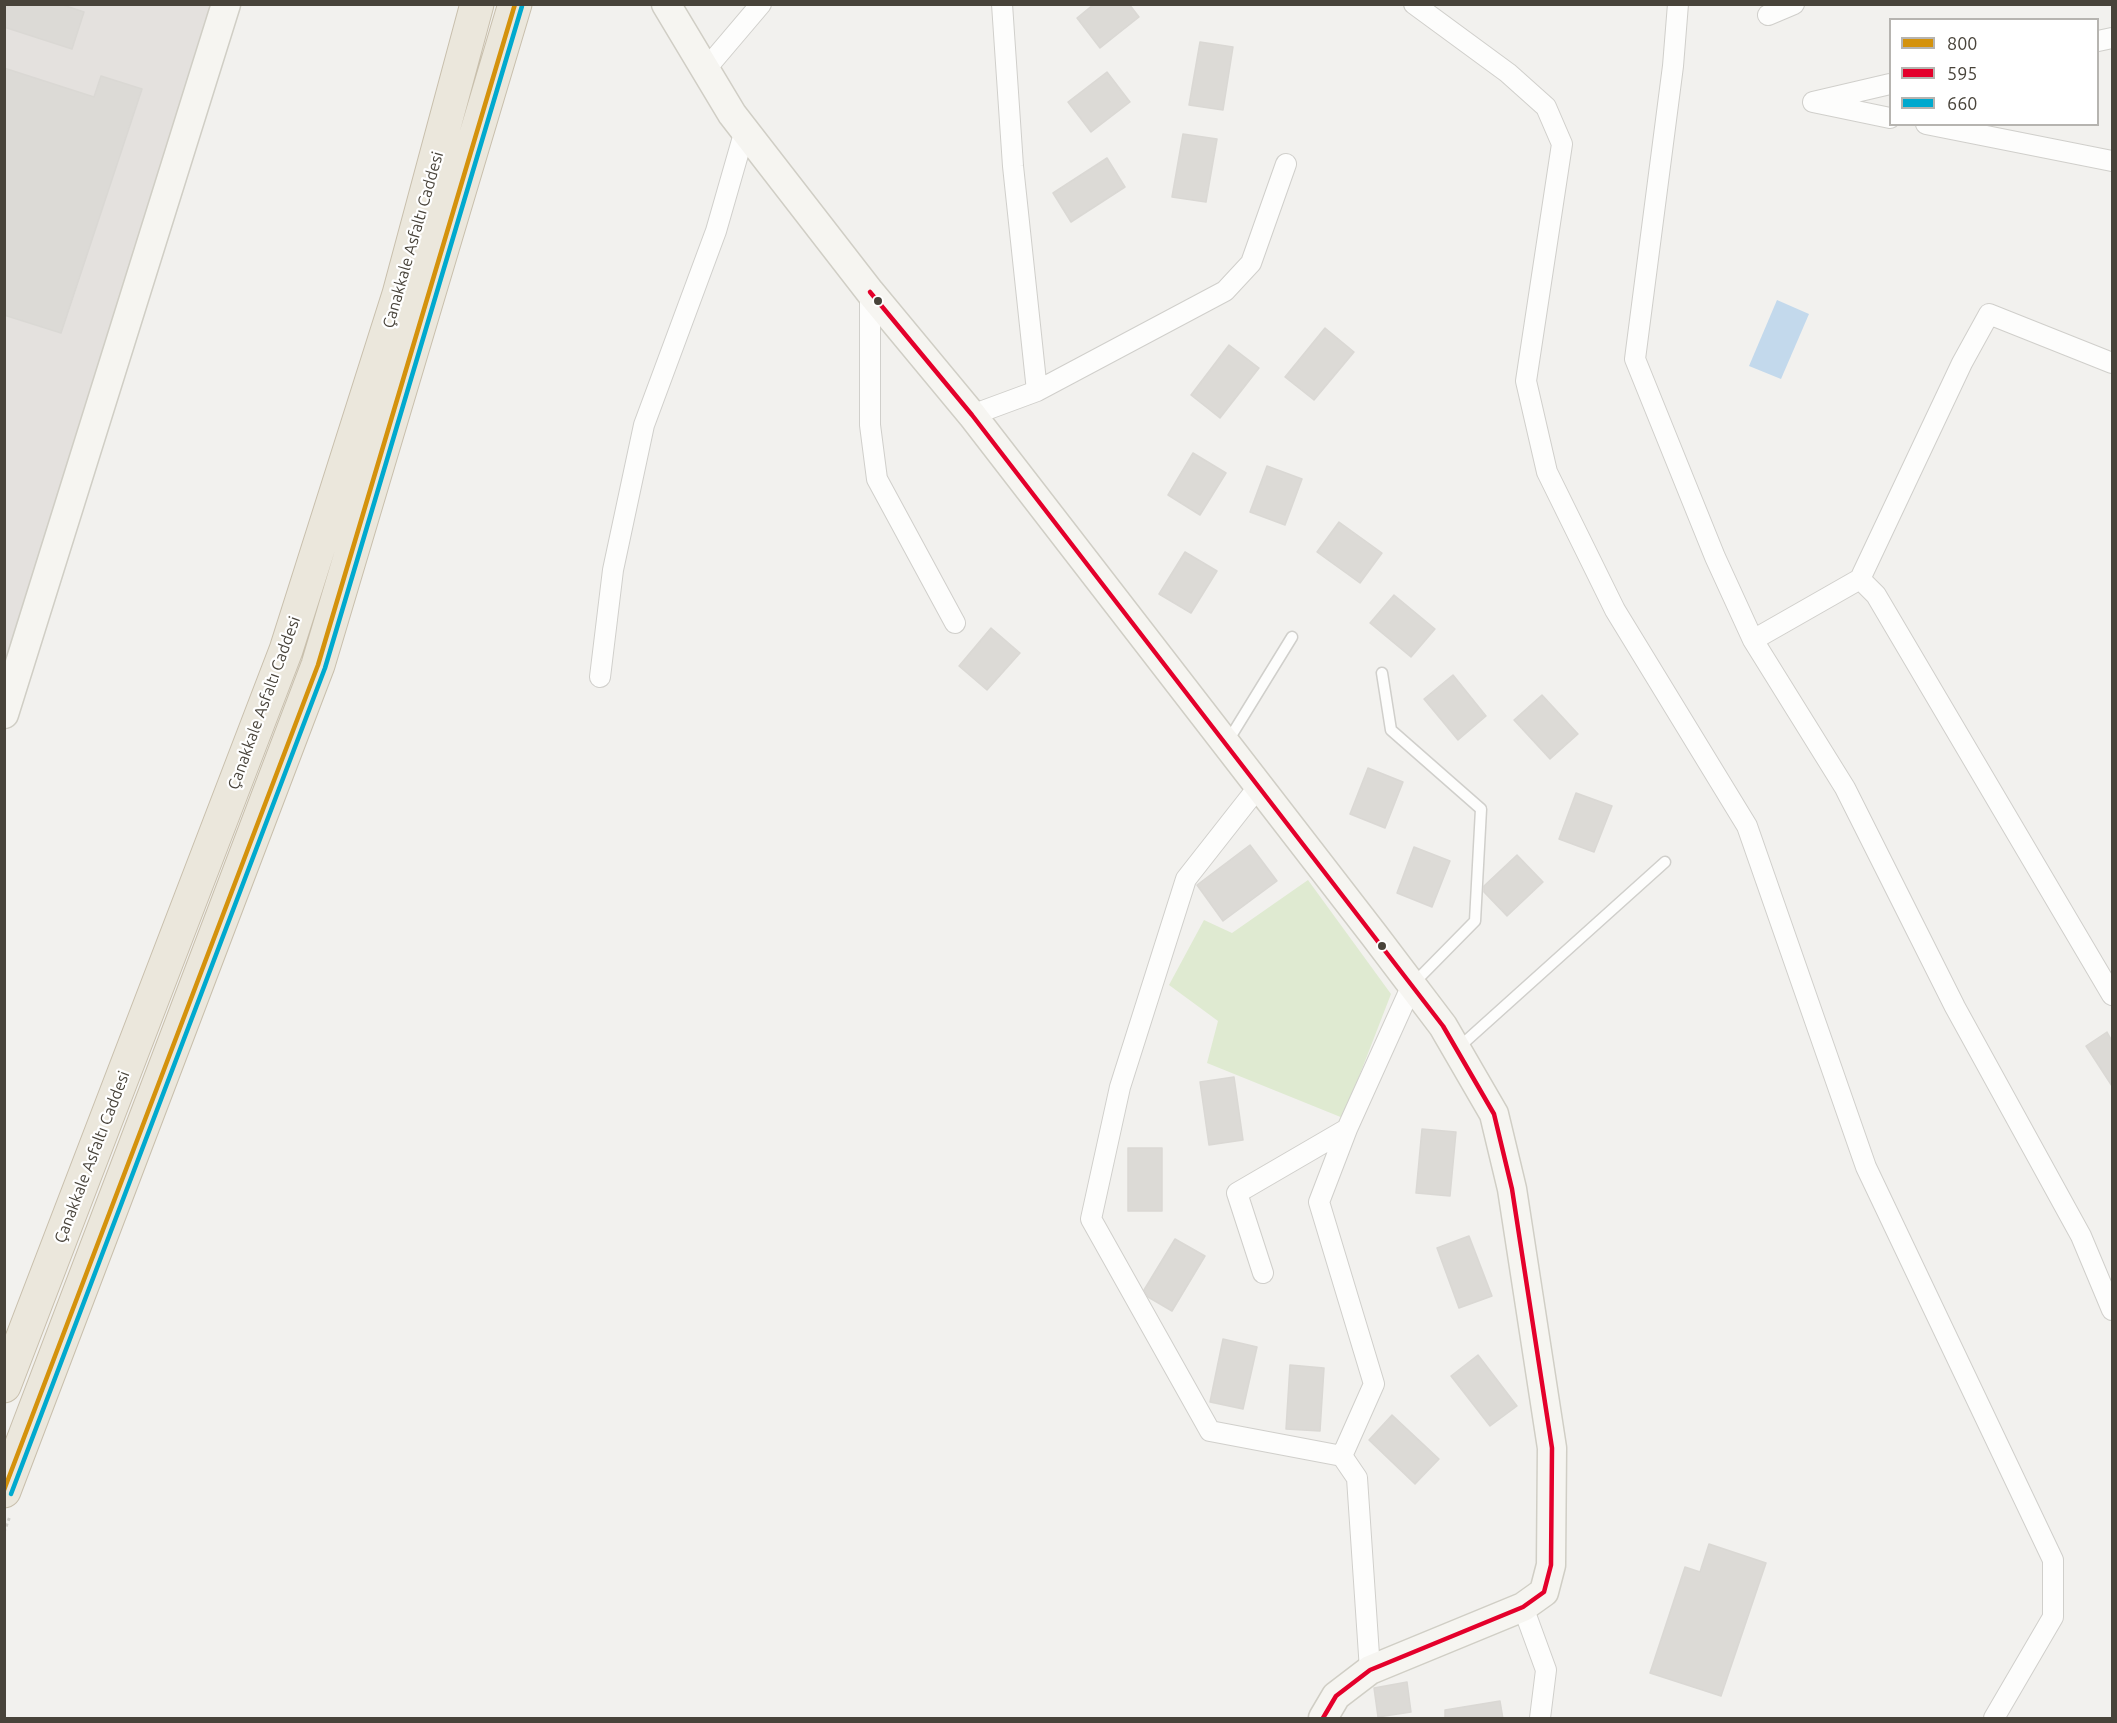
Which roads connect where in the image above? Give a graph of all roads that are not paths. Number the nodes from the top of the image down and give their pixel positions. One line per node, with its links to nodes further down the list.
1 (226, 4): 28 (street)
2 (477, 4): 38 (highway, Çanakkale Asfaltı Caddesi)
3 (514, 4): 40 (highway, Çanakkale Asfaltı Caddesi)
4 (666, 4): 11 (street)
5 (761, 4): 11 (street)
6 (1002, 4): 20 (street)
7 (1414, 4): 45 (street)
8 (1678, 4): 25 (street)
9 (1794, 4): 10 (street)
10 (1768, 15)
11 (705, 70): 15 (street)
12 (1889, 84): 13 (street)
13 (1889, 118)
14 (1936, 126): 16 (street)
15 (745, 130): 18 (street); 27 (street)
16 (2112, 161)
17 (1286, 164): 20 (street)
18 (870, 292): 21 (street); 23 (street)
19 (2112, 363): 22 (street)
20 (1037, 391): 21 (street)
21 (972, 415): 29 (street)
22 (1860, 579): 25 (street); 33 (street)
23 (955, 623)
24 (1292, 637): 29 (lane)
25 (1754, 640): 37 (street)
26 (1383, 673): 32 (lane)
27 (600, 677)
28 (4, 714)
29 (1226, 744): 30 (street)
30 (1259, 786): 32 (street); 39 (street)
31 (1665, 862): 34 (lane)
32 (1412, 985): 34 (street); 35 (street)
33 (2112, 995)
34 (1457, 1050): 41 (street)
35 (1347, 1129): 36 (street); 39 (street)
36 (1263, 1273)
37 (2112, 1310)
38 (4, 1386)
39 (1342, 1456): 42 (street)
40 (4, 1491)
41 (1523, 1607): 42 (street); 44 (street)
42 (1370, 1670): 43 (street)
43 (1323, 1719)
44 (1540, 1719)
45 (1994, 1719)

